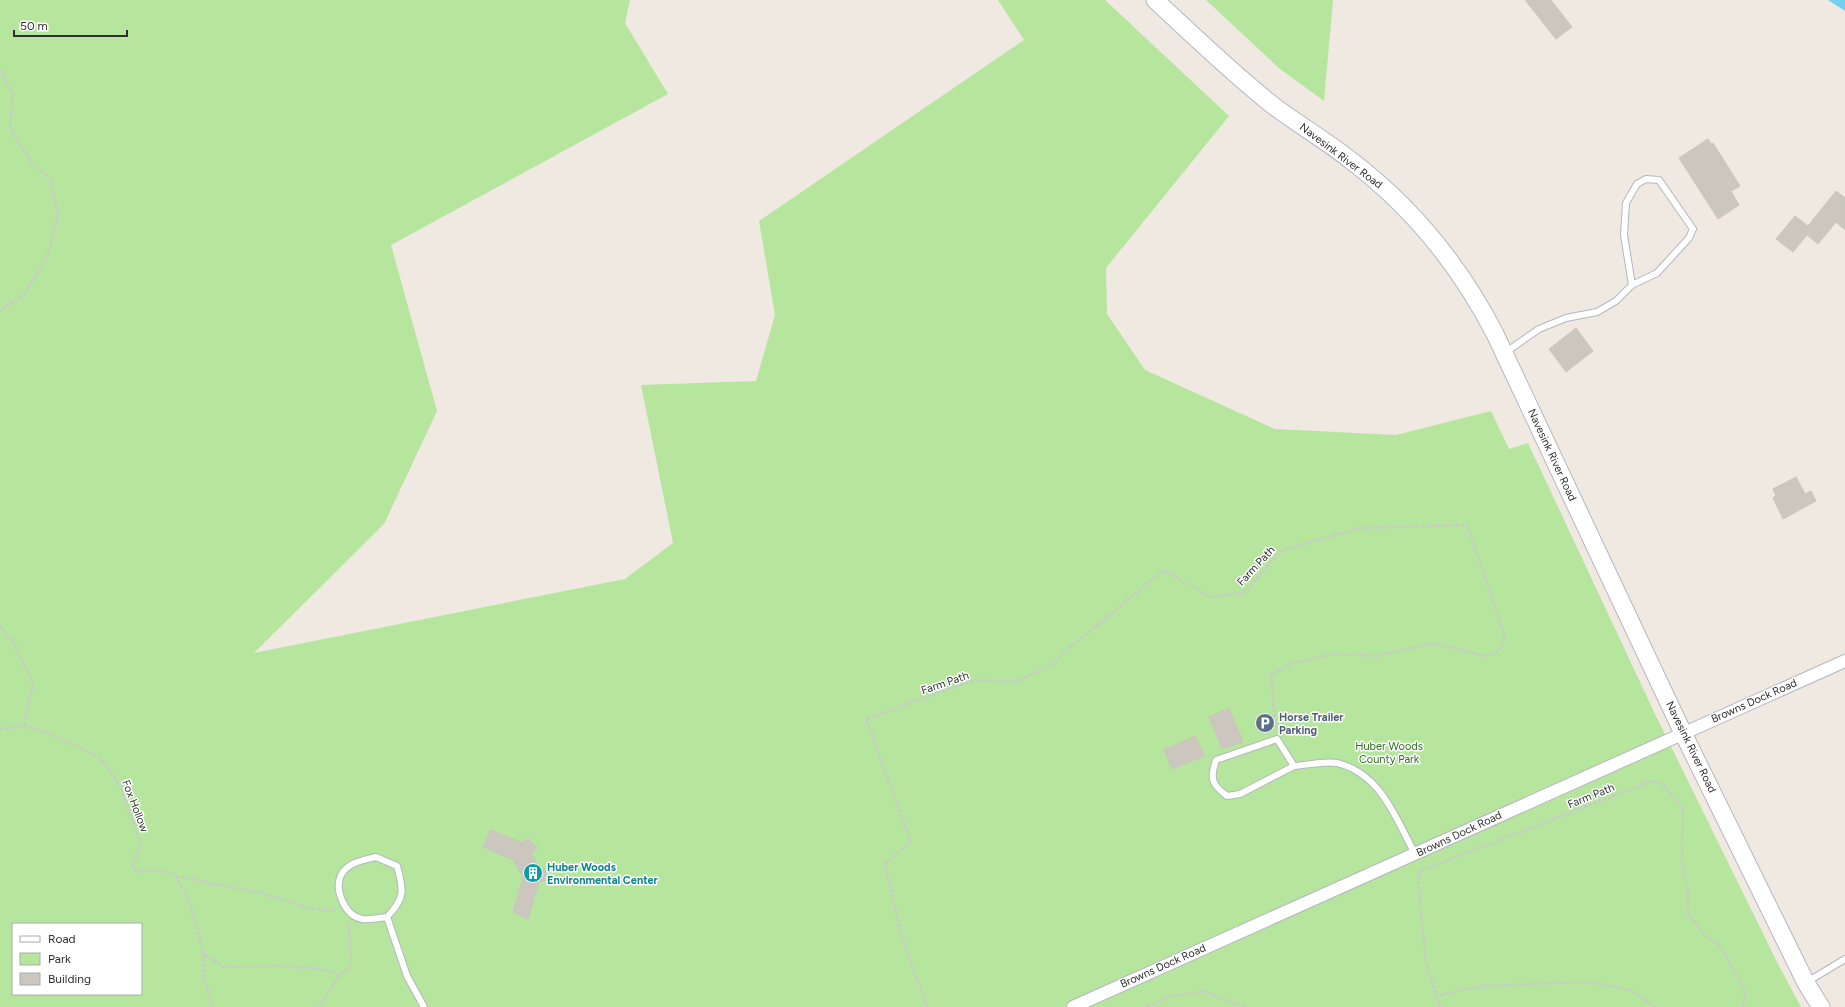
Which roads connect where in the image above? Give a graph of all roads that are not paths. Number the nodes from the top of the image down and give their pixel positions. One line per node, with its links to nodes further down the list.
1 (1155, 0): 3 (main road, Navesink River Road)
2 (1632, 285): 2 (lane); 3 (lane)
3 (1505, 353): 5 (main road, Navesink River Road)
4 (1845, 660): 5 (street, Browns Dock Road)
5 (1683, 733): 7 (street, Browns Dock Road); 10 (main road, Navesink River Road)
6 (1294, 766): 6 (lane); 7 (lane)
7 (1415, 854): 12 (street, Browns Dock Road)
8 (387, 917): 8 (lane); 11 (lane)
9 (1845, 959): 10 (lane)
10 (1806, 983): 13 (main road, Navesink River Road)
11 (424, 1007)
12 (1073, 1007)
13 (1821, 1007)

